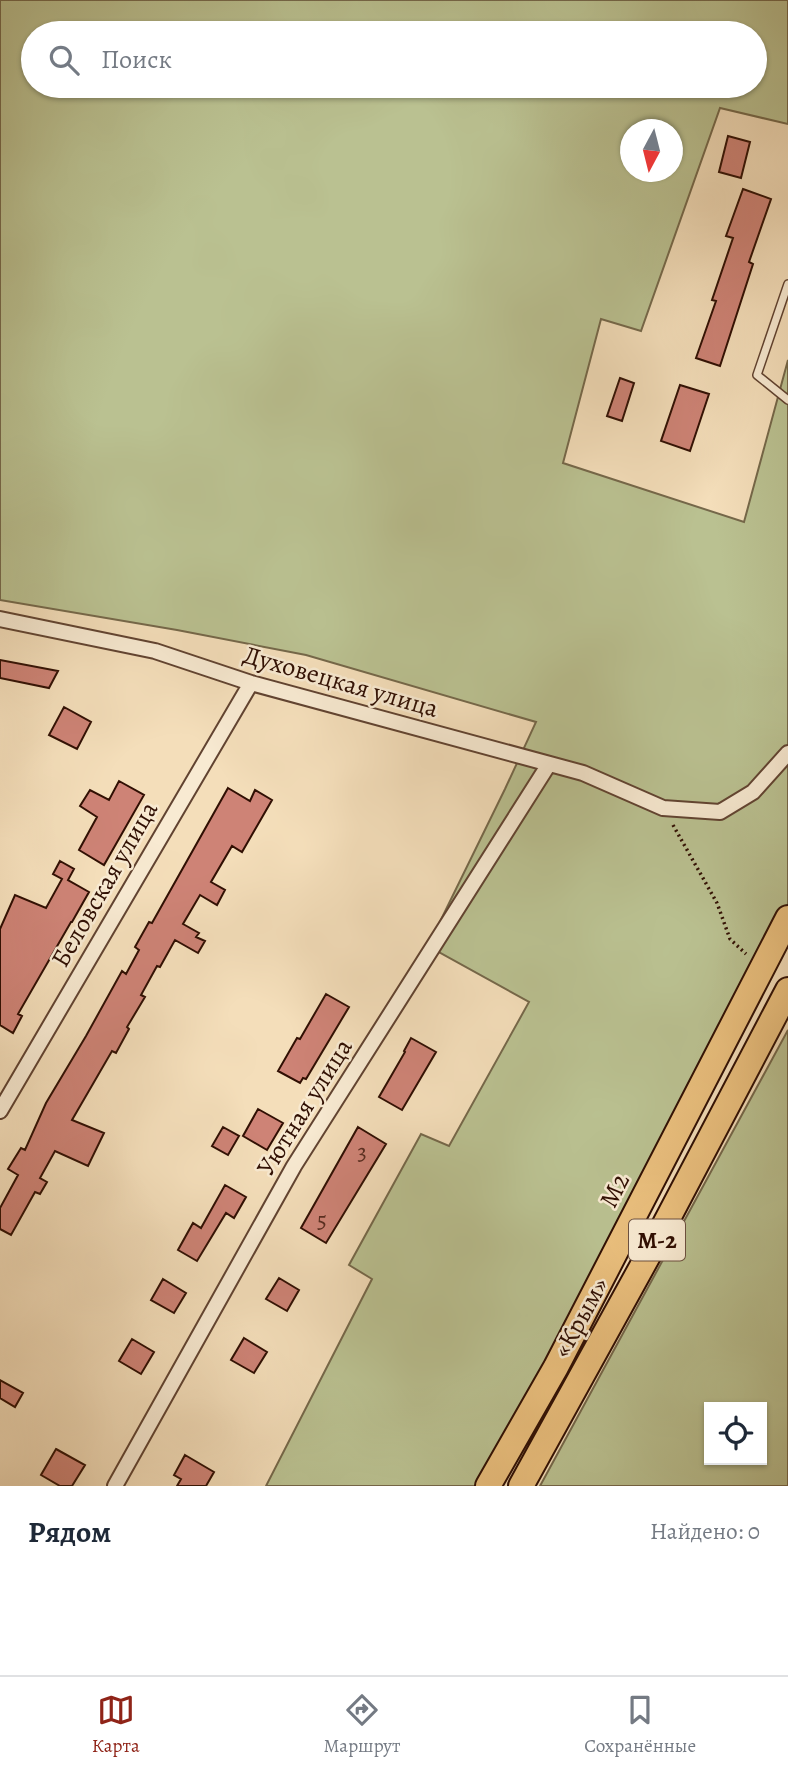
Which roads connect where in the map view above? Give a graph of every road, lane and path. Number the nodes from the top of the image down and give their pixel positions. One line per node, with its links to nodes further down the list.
1 (788, 284): 2 (lane)
2 (788, 400)
3 (0, 619): 4 (street, Духовецкая улица)
4 (251, 683): 6 (street, Духовецкая улица); 11 (street, Беловская улица)
5 (788, 753): 7 (street, Духовецкая улица)
6 (549, 764): 7 (street, Духовецкая улица); 12 (street, Уютная улица)
7 (663, 808): 9 (path)
8 (788, 918): 9 (highway, М2)
9 (762, 969): 13 (highway, М2)
10 (788, 990): 14 (highway, «Крым» / М-2)
11 (0, 1111)
12 (115, 1486)
13 (488, 1486)
14 (521, 1486)

